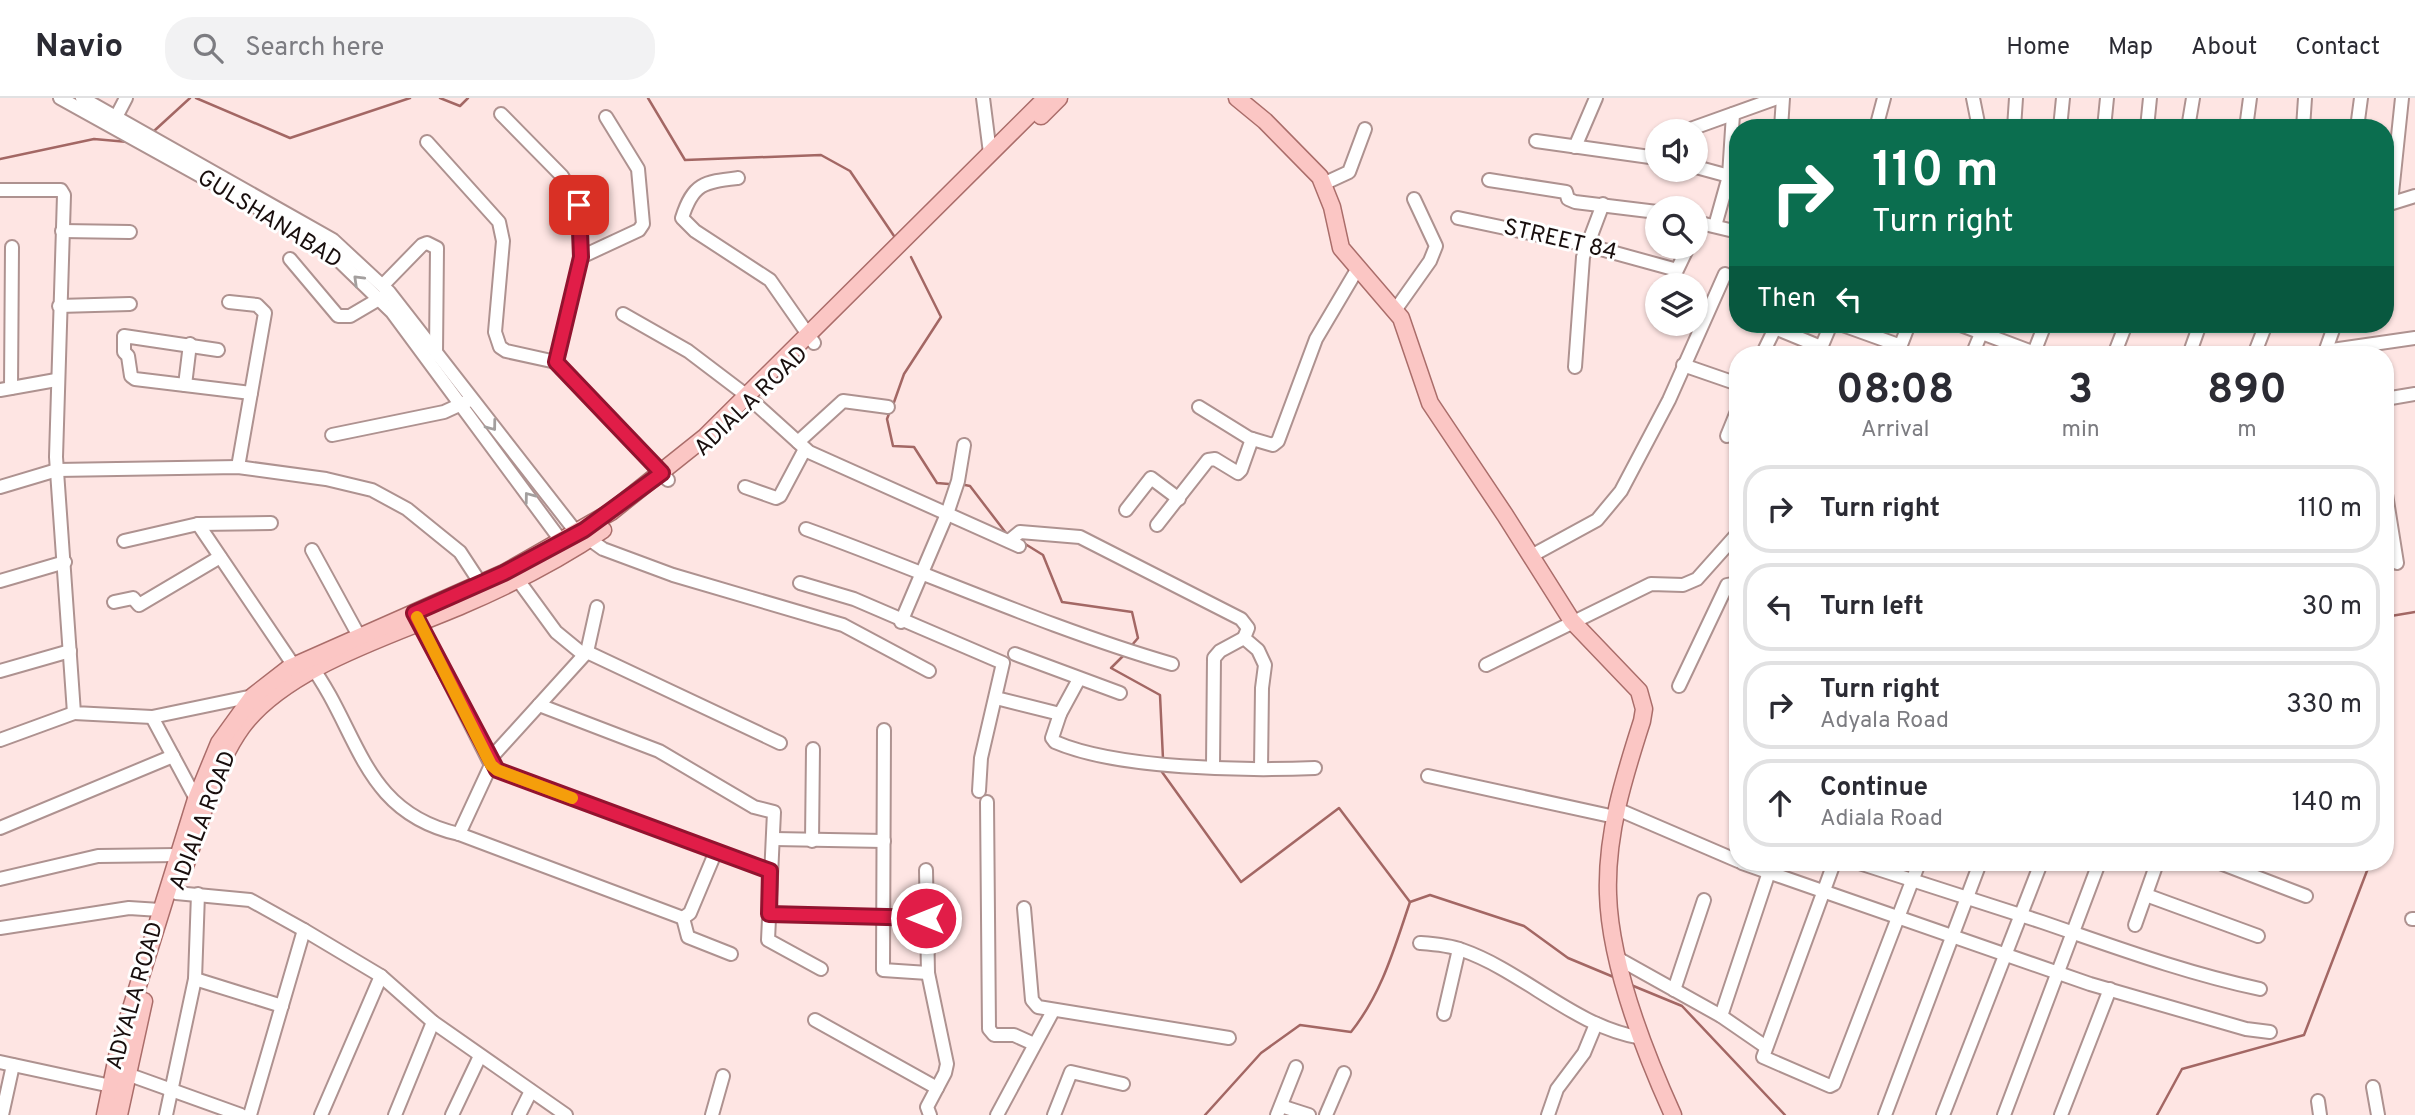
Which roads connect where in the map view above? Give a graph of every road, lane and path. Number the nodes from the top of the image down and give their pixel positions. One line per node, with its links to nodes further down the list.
1 (60, 98): 37 (street, GULSHANABAD)
2 (82, 98): 37 (street, GULSHANABAD)
3 (126, 98): 37 (street)
4 (983, 98): 43 (street)
5 (1046, 98): 43 (main road, ADIALA ROAD)
6 (1059, 98): 80 (main road, ADIALA ROAD)
7 (1596, 98): 42 (street)
8 (1777, 98): 23 (street)
9 (1783, 98): 26 (street)
10 (1884, 98): 27 (street)
11 (1973, 98): 28 (street)
12 (2016, 98): 29 (street)
13 (2063, 98): 30 (street)
14 (2107, 98): 31 (street)
15 (2150, 98): 32 (street)
16 (2193, 98): 33 (street)
17 (2250, 98): 34 (street)
18 (2305, 98): 35 (street)
19 (2361, 98): 36 (street)
20 (2402, 98): 45 (street)
21 (1241, 99): 50 (main road)
22 (501, 114): 65 (street)
23 (1732, 114): 25 (street); 38 (street)
24 (606, 117): 65 (street)
25 (1732, 119)
26 (1782, 119)
27 (1878, 119)
28 (1977, 119)
29 (2015, 119)
30 (2061, 119)
31 (2105, 119)
32 (2148, 119)
33 (2190, 119)
34 (2247, 119)
35 (2304, 119)
36 (2358, 119)
37 (113, 122): 70 (street, GULSHANABAD)
38 (1708, 123)
39 (1364, 129): 50 (street)
40 (1536, 141): 42 (street)
41 (427, 142): 88 (street)
42 (1575, 147): 44 (street)
43 (990, 153): 80 (main road, ADIALA ROAD)
44 (1645, 156)
45 (2394, 159)
46 (1708, 170): 47 (street)
47 (1729, 176): 59 (street)
48 (738, 178): 80 (street)
49 (1489, 180): 55 (street)
50 (1323, 184): 68 (main road)
51 (0, 190): 61 (street)
52 (2415, 196): 54 (street)
53 (1414, 198): 74 (street)
54 (2394, 202)
55 (1603, 204): 56 (street); 63 (street)
56 (1645, 210)
57 (1458, 218): 63 (street, STREET 84)
58 (1708, 225): 59 (street)
59 (1715, 226): 60 (street)
60 (1729, 230)
61 (62, 231): 62 (street); 73 (street)
62 (131, 233)
63 (1586, 245): 67 (street, STREET 84); 90 (street)
64 (12, 247): 94 (street)
65 (581, 257): 88 (street)
66 (290, 259): 70 (street)
67 (1682, 259)
68 (1358, 268): 74 (main road); 105 (street)
69 (1725, 274): 89 (street)
70 (384, 292): 87 (street, GULSHANABAD); 87 (street); 99 (street, GULSHANABAD)
71 (229, 302): 95 (street)
72 (130, 304): 73 (street)
73 (60, 306): 91 (street)
74 (1395, 309): 125 (main road)
75 (623, 314): 98 (street)
76 (1788, 333): 82 (street)
77 (1860, 333): 83 (street)
78 (1993, 333): 84 (street)
79 (2415, 338): 85 (street)
80 (811, 339): 98 (main road, ADIALA ROAD)
81 (190, 344): 86 (street); 93 (street); 93 (street)
82 (1811, 346)
83 (1888, 346)
84 (2019, 346)
85 (2367, 346)
86 (218, 350)
87 (436, 354): 99 (street, GULSHANABAD)
88 (556, 362): 110 (street)
89 (1683, 365): 92 (street); 125 (street)
90 (1575, 367)
91 (57, 380): 94 (street); 109 (street)
92 (1729, 381)
93 (185, 385): 95 (street)
94 (6, 389)
95 (251, 393): 108 (street)
96 (2415, 394): 97 (street)
97 (2394, 398)
98 (750, 399): 107 (street); 110 (main road, ADIALA ROAD)
99 (466, 402): 103 (street); 120 (street, GULSHANABAD, one-way to 120); 123 (street, GULSHANABAD, one-way to 99)
100 (888, 407): 107 (street)
101 (1199, 407): 105 (street)
102 (1729, 431): 104 (street)
103 (332, 435)
104 (1727, 436)
105 (1252, 439): 113 (street)
106 (964, 445): 115 (street)
107 (802, 446): 112 (street); 115 (street)
108 (238, 467): 109 (street); 131 (street)
109 (57, 470): 111 (street); 127 (street)
110 (665, 477): 120 (main road, ADIALA ROAD); 120 (main road, ADIALA ROAD)
111 (1, 482)
112 (746, 487)
113 (1179, 499): 114 (street); 118 (street)
114 (1126, 510)
115 (947, 513): 128 (street); 140 (street)
116 (271, 523): 117 (street)
117 (198, 524): 121 (street); 126 (street)
118 (1157, 525)
119 (806, 529): 128 (street)
120 (584, 539): 123 (main road, ADIALA ROAD); 148 (street)
121 (124, 541)
122 (1729, 543): 137 (street)
123 (566, 547): 129 (main road, ADIALA ROAD); 131 (main road, ADYALA ROAD)
124 (312, 550): 139 (street)
125 (1531, 556): 137 (main road)
126 (220, 557): 134 (street); 145 (street)
127 (65, 562): 130 (street); 141 (street)
128 (922, 571): 138 (street); 144 (street)
129 (518, 580): 136 (main road, ADIALA ROAD); 142 (street)
130 (0, 581)
131 (481, 583): 136 (main road, ADYALA ROAD)
132 (800, 583): 138 (street)
133 (1729, 585): 150 (street)
134 (114, 602)
135 (597, 607): 142 (street)
136 (417, 618): 139 (main road, ADYALA ROAD); 145 (main road, ADIALA ROAD); 163 (street)
137 (1572, 621): 146 (street); 171 (main road)
138 (901, 622): 153 (street)
139 (359, 636): 145 (main road, ADYALA ROAD)
140 (1244, 638): 164 (street); 166 (street)
141 (70, 651): 147 (street); 155 (street)
142 (585, 653): 154 (street); 160 (street)
143 (1015, 654): 149 (street)
144 (1172, 664)
145 (305, 665): 152 (main road, ADYALA ROAD); 173 (street); 195 (main road, ADIALA ROAD)
146 (1486, 665)
147 (0, 671)
148 (929, 671)
149 (1079, 679): 151 (street); 156 (street)
150 (1679, 686)
151 (1120, 693)
152 (254, 696): 157 (street); 169 (main road, ADYALA ROAD)
153 (996, 698): 156 (street); 168 (street)
154 (539, 705): 163 (street); 174 (street)
155 (74, 713): 157 (street); 159 (street)
156 (1060, 714): 164 (street)
157 (152, 717): 162 (street)
158 (884, 730): 176 (street)
159 (0, 740)
160 (780, 743)
161 (813, 749): 175 (street)
162 (173, 757): 169 (street); 172 (street)
163 (490, 763): 173 (street); 177 (street)
164 (1213, 766): 166 (street)
165 (1315, 768): 166 (street)
166 (1261, 769)
167 (1428, 776): 171 (street)
168 (979, 791)
169 (196, 799): 178 (main road, ADYALA ROAD)
170 (987, 802): 238 (street)
171 (1616, 813): 179 (street); 219 (main road)
172 (0, 828)
173 (459, 834): 205 (street)
174 (774, 839): 175 (street); 181 (street)
175 (812, 841): 176 (street)
176 (884, 841): 206 (street)
177 (716, 851): 181 (street); 205 (street)
178 (178, 855): 192 (street); 202 (main road, ADYALA ROAD)
179 (1729, 858)
180 (926, 870): 207 (street)
181 (770, 871): 203 (street)
182 (1769, 871): 231 (street)
183 (1776, 871): 194 (street)
184 (1831, 871): 194 (street)
185 (1883, 871): 193 (street)
186 (1916, 871): 193 (street)
187 (1977, 871): 199 (street)
188 (2038, 871): 204 (street)
189 (2096, 871): 212 (street)
190 (2154, 871): 197 (street)
191 (2241, 871): 198 (street)
192 (0, 879)
193 (1912, 881): 199 (street); 208 (street)
194 (1822, 892): 208 (street); 239 (street)
195 (176, 893): 196 (street); 245 (main road, ADIALA ROAD)
196 (198, 894): 211 (street); 224 (street)
197 (2146, 895): 209 (street); 214 (street)
198 (2306, 896)
199 (1966, 898): 204 (street); 213 (street)
200 (1704, 900): 227 (street)
201 (1024, 908): 229 (street)
202 (160, 909): 210 (street); 248 (main road, ADYALA ROAD)
203 (769, 914): 206 (street); 220 (street)
204 (2021, 915): 212 (street); 218 (street)
205 (683, 918): 217 (street)
206 (885, 918): 207 (street); 221 (street)
207 (926, 918): 221 (street)
208 (1898, 918): 213 (street); 239 (street)
209 (2135, 925)
210 (0, 930)
211 (304, 930): 223 (street); 228 (street)
212 (2073, 933): 222 (street); 226 (street)
213 (1951, 936): 218 (street); 274 (street)
214 (2258, 936)
215 (1420, 943): 216 (street)
216 (1459, 949): 230 (street); 234 (street)
217 (731, 954)
218 (2005, 955): 222 (street); 275 (street)
219 (1619, 962): 227 (street); 237 (main road)
220 (821, 969)
221 (928, 973): 250 (street)
222 (2059, 973): 225 (street); 276 (street)
223 (382, 976): 233 (street); 261 (street)
224 (195, 979): 228 (street); 251 (street)
225 (2110, 989): 235 (street); 277 (street)
226 (2260, 989)
227 (1674, 990): 231 (street)
228 (282, 1006): 260 (street)
229 (1053, 1011): 236 (street); 238 (street)
230 (1444, 1014)
231 (1721, 1016): 239 (street)
232 (815, 1020): 250 (street)
233 (433, 1022): 240 (street); 262 (street)
234 (1596, 1024): 237 (street); 272 (street)
235 (2270, 1032)
236 (1229, 1038)
237 (1642, 1038): 273 (main road)
238 (1034, 1044): 268 (street)
239 (1766, 1047)
240 (480, 1056): 252 (street); 263 (street)
241 (0, 1062): 242 (street)
242 (13, 1065): 248 (street); 255 (street)
243 (1296, 1067): 254 (street)
244 (1344, 1073): 271 (street)
245 (127, 1074): 251 (street); 257 (main road, ADIALA ROAD)
246 (723, 1076): 266 (street)
247 (1123, 1084): 269 (street)
248 (111, 1086): 256 (main road, ADYALA ROAD)
249 (2374, 1087): 279 (street)
250 (937, 1088): 267 (street)
251 (171, 1091): 258 (street); 259 (street)
252 (531, 1091): 264 (street); 265 (street)
253 (2318, 1101): 278 (street)
254 (1279, 1110): 270 (street)
255 (2, 1115)
256 (105, 1115)
257 (119, 1115)
258 (166, 1115)
259 (241, 1115)
260 (250, 1115)
261 (321, 1115)
262 (395, 1115)
263 (452, 1115)
264 (520, 1115)
265 (566, 1115)
266 (712, 1115)
267 (930, 1115)
268 (997, 1115)
269 (1054, 1115)
270 (1309, 1115)
271 (1326, 1115)
272 (1548, 1115)
273 (1673, 1115)
274 (1885, 1115)
275 (1943, 1115)
276 (2004, 1115)
277 (2061, 1115)
278 (2320, 1115)
279 (2378, 1115)

